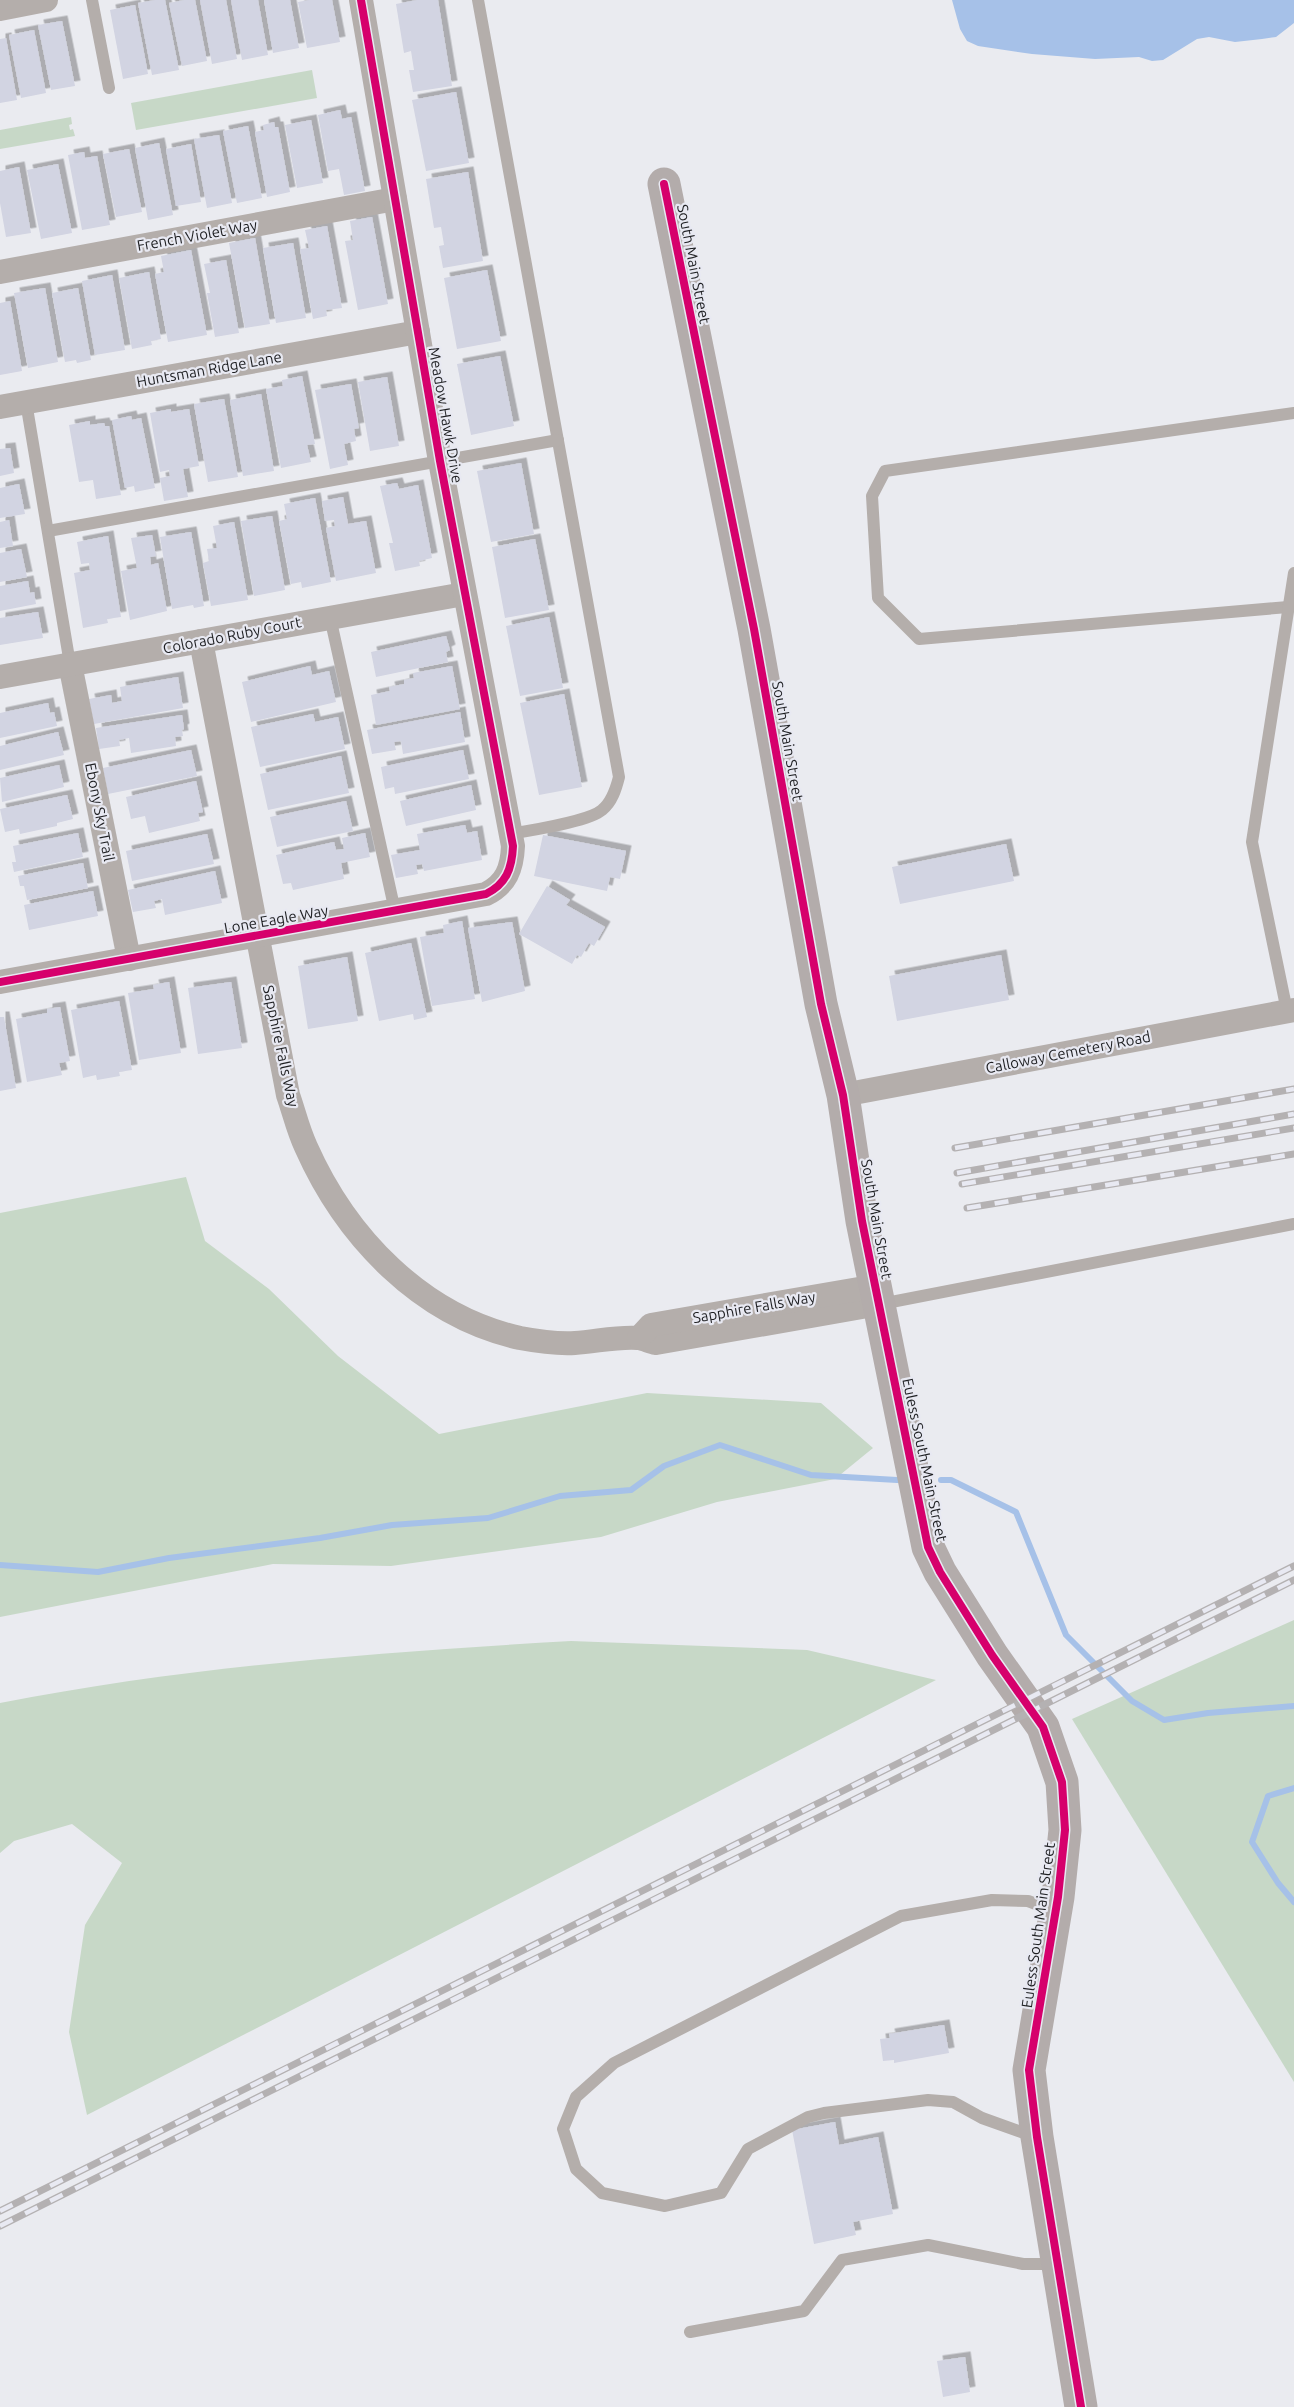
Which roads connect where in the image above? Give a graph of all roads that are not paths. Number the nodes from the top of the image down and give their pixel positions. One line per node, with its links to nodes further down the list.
1 (46, 0): 5 (street)
2 (92, 0): 6 (lane)
3 (362, 0): 8 (street, Meadow Hawk Drive)
4 (478, 0): 14 (lane)
5 (0, 9)
6 (109, 88)
7 (664, 184): 30 (street, South Main Street)
8 (395, 199): 9 (street, French Violet Way); 10 (street, Meadow Hawk Drive)
9 (0, 272)
10 (418, 332): 11 (street, Huntsman Ridge Lane); 15 (street, Meadow Hawk Drive)
11 (26, 402): 12 (street, Huntsman Ridge Lane); 16 (lane)
12 (0, 407)
13 (1294, 413): 19 (lane)
14 (558, 440): 15 (lane); 24 (lane)
15 (441, 463): 16 (lane); 18 (street, Meadow Hawk Drive)
16 (48, 531): 22 (lane)
17 (1294, 573): 19 (lane)
18 (464, 594): 20 (street, Colorado Ruby Court); 24 (street, Meadow Hawk Drive)
19 (1288, 607): 29 (lane)
20 (330, 617): 21 (street, Colorado Ruby Court); 25 (lane)
21 (201, 641): 22 (street, Colorado Ruby Court); 26 (street, Sapphire Falls Way)
22 (70, 664): 23 (street, Colorado Ruby Court); 27 (street, Ebony Sky Trail)
23 (0, 677)
24 (511, 834): 25 (street, Lone Eagle Way)
25 (395, 911): 26 (street, Lone Eagle Way)
26 (259, 935): 27 (street, Lone Eagle Way); 32 (street, Sapphire Falls Way)
27 (129, 959): 28 (street, Lone Eagle Way)
28 (0, 982)
29 (1291, 1011): 30 (street, Calloway Cemetery Road)
30 (843, 1095): 32 (street, South Main Street)
31 (1294, 1224): 32 (lane)
32 (878, 1295): 33 (street, Euless South Main Street)
33 (1056, 1911): 34 (street, Euless South Main Street); 34 (lane)
34 (1036, 2137): 35 (street, Euless South Main Street)
35 (1056, 2264): 36 (lane); 37 (street, Euless South Main Street)
36 (690, 2332)
37 (1081, 2407)

